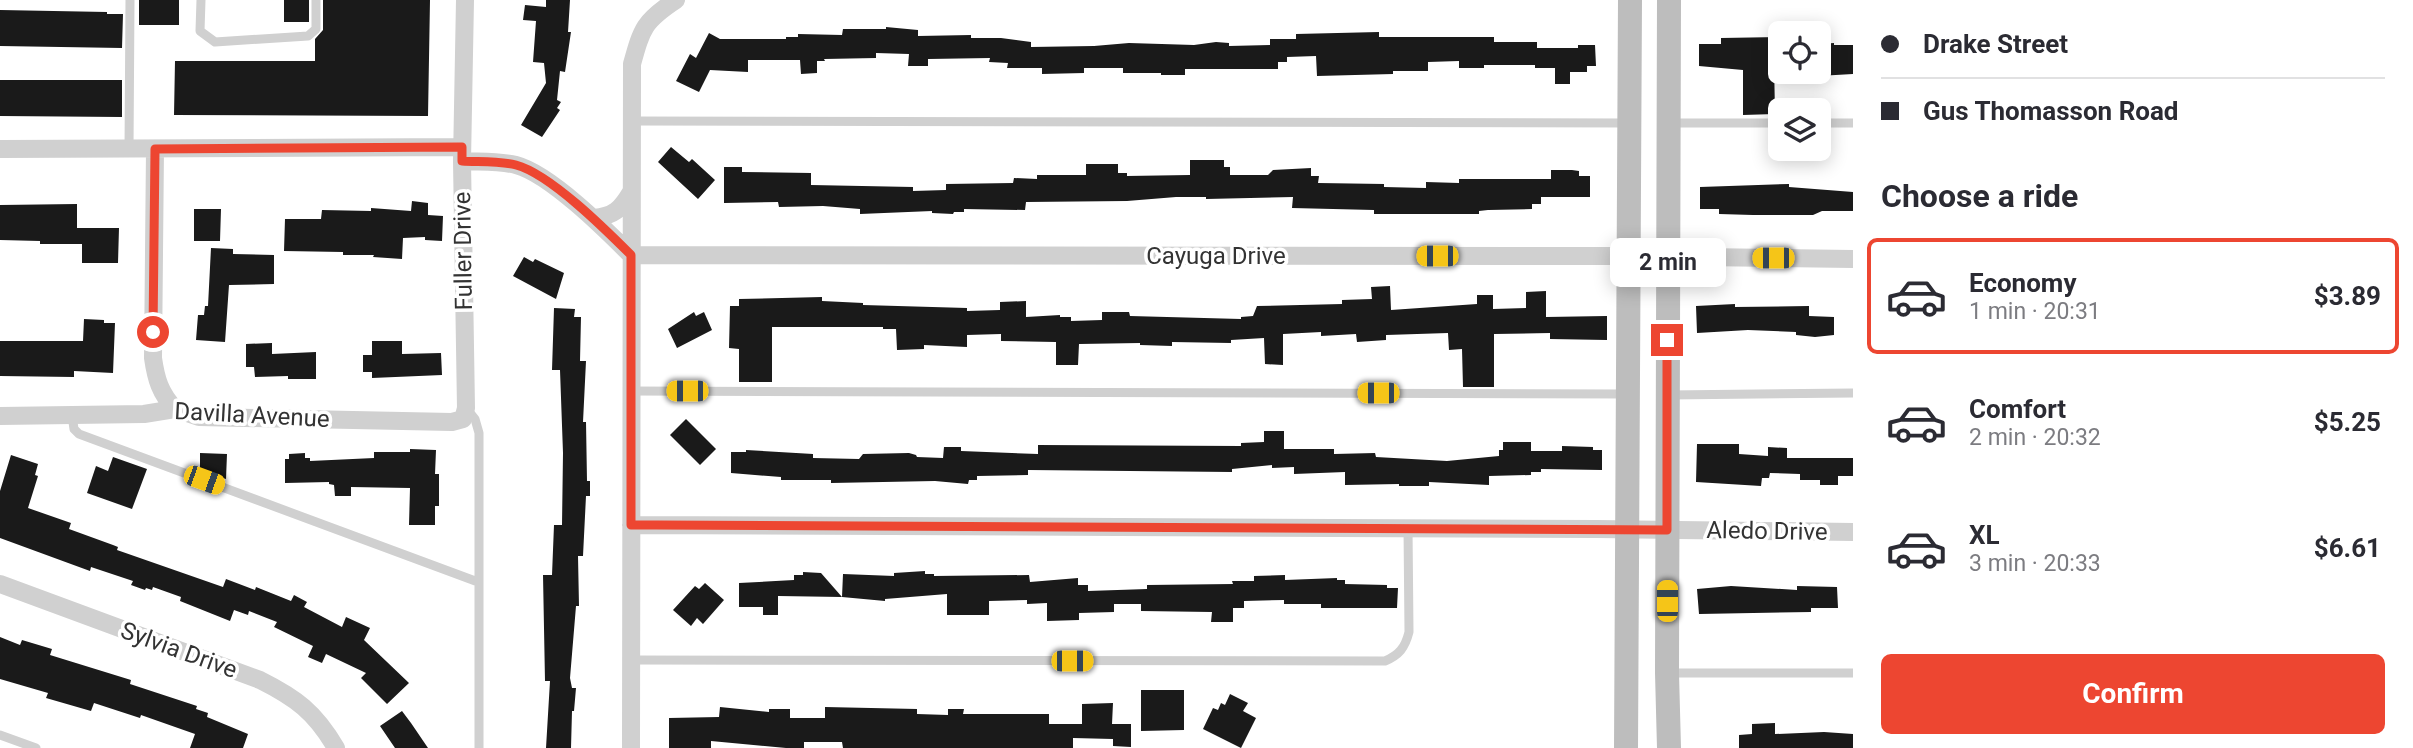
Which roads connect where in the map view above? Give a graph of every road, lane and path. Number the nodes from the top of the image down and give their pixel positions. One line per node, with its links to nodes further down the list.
1 (130, 0): 15 (lane)
2 (201, 0): 3 (lane)
3 (316, 0)
4 (465, 0): 17 (street, Fuller Drive)
5 (676, 0): 8 (street)
6 (1630, 0): 9 (main road)
7 (1669, 0): 10 (main road)
8 (632, 121): 9 (lane); 18 (street)
9 (1629, 123): 21 (main road)
10 (1668, 123): 11 (lane); 22 (main road)
11 (1768, 123)
12 (1831, 123): 13 (lane)
13 (1853, 123)
14 (0, 149): 15 (street)
15 (130, 149): 16 (street)
16 (155, 149): 17 (street); 28 (street)
17 (462, 154): 19 (street); 29 (street, Fuller Drive)
18 (632, 190): 19 (street); 20 (street)
19 (594, 218): 20 (street)
20 (631, 255): 21 (street, Cayuga Drive); 24 (street)
21 (1628, 256): 22 (street, Cayuga Drive); 26 (main road)
22 (1667, 258): 23 (street, Cayuga Drive); 27 (main road)
23 (1853, 258)
24 (631, 391): 26 (lane); 32 (street)
25 (1853, 393): 27 (lane)
26 (1627, 394): 34 (main road)
27 (1668, 394): 35 (main road)
28 (175, 409): 29 (street, Davilla Avenue); 30 (street, Davilla Avenue)
29 (464, 413): 37 (lane)
30 (72, 415): 31 (street, Davilla Avenue); 37 (lane)
31 (0, 416)
32 (631, 525): 33 (street, Aledo Drive); 39 (street)
33 (1408, 528): 34 (street, Aledo Drive); 39 (lane)
34 (1627, 529): 35 (street, Aledo Drive); 47 (main road)
35 (1667, 530): 36 (street, Aledo Drive); 40 (main road)
36 (1853, 532)
37 (478, 582): 45 (lane)
38 (0, 584): 44 (street, Sylvia Drive)
39 (631, 660): 46 (street)
40 (1667, 673): 41 (lane); 48 (main road)
41 (1853, 673)
42 (0, 735): 43 (lane)
43 (36, 748)
44 (335, 748)
45 (479, 748)
46 (631, 748)
47 (1626, 748)
48 (1669, 748)

